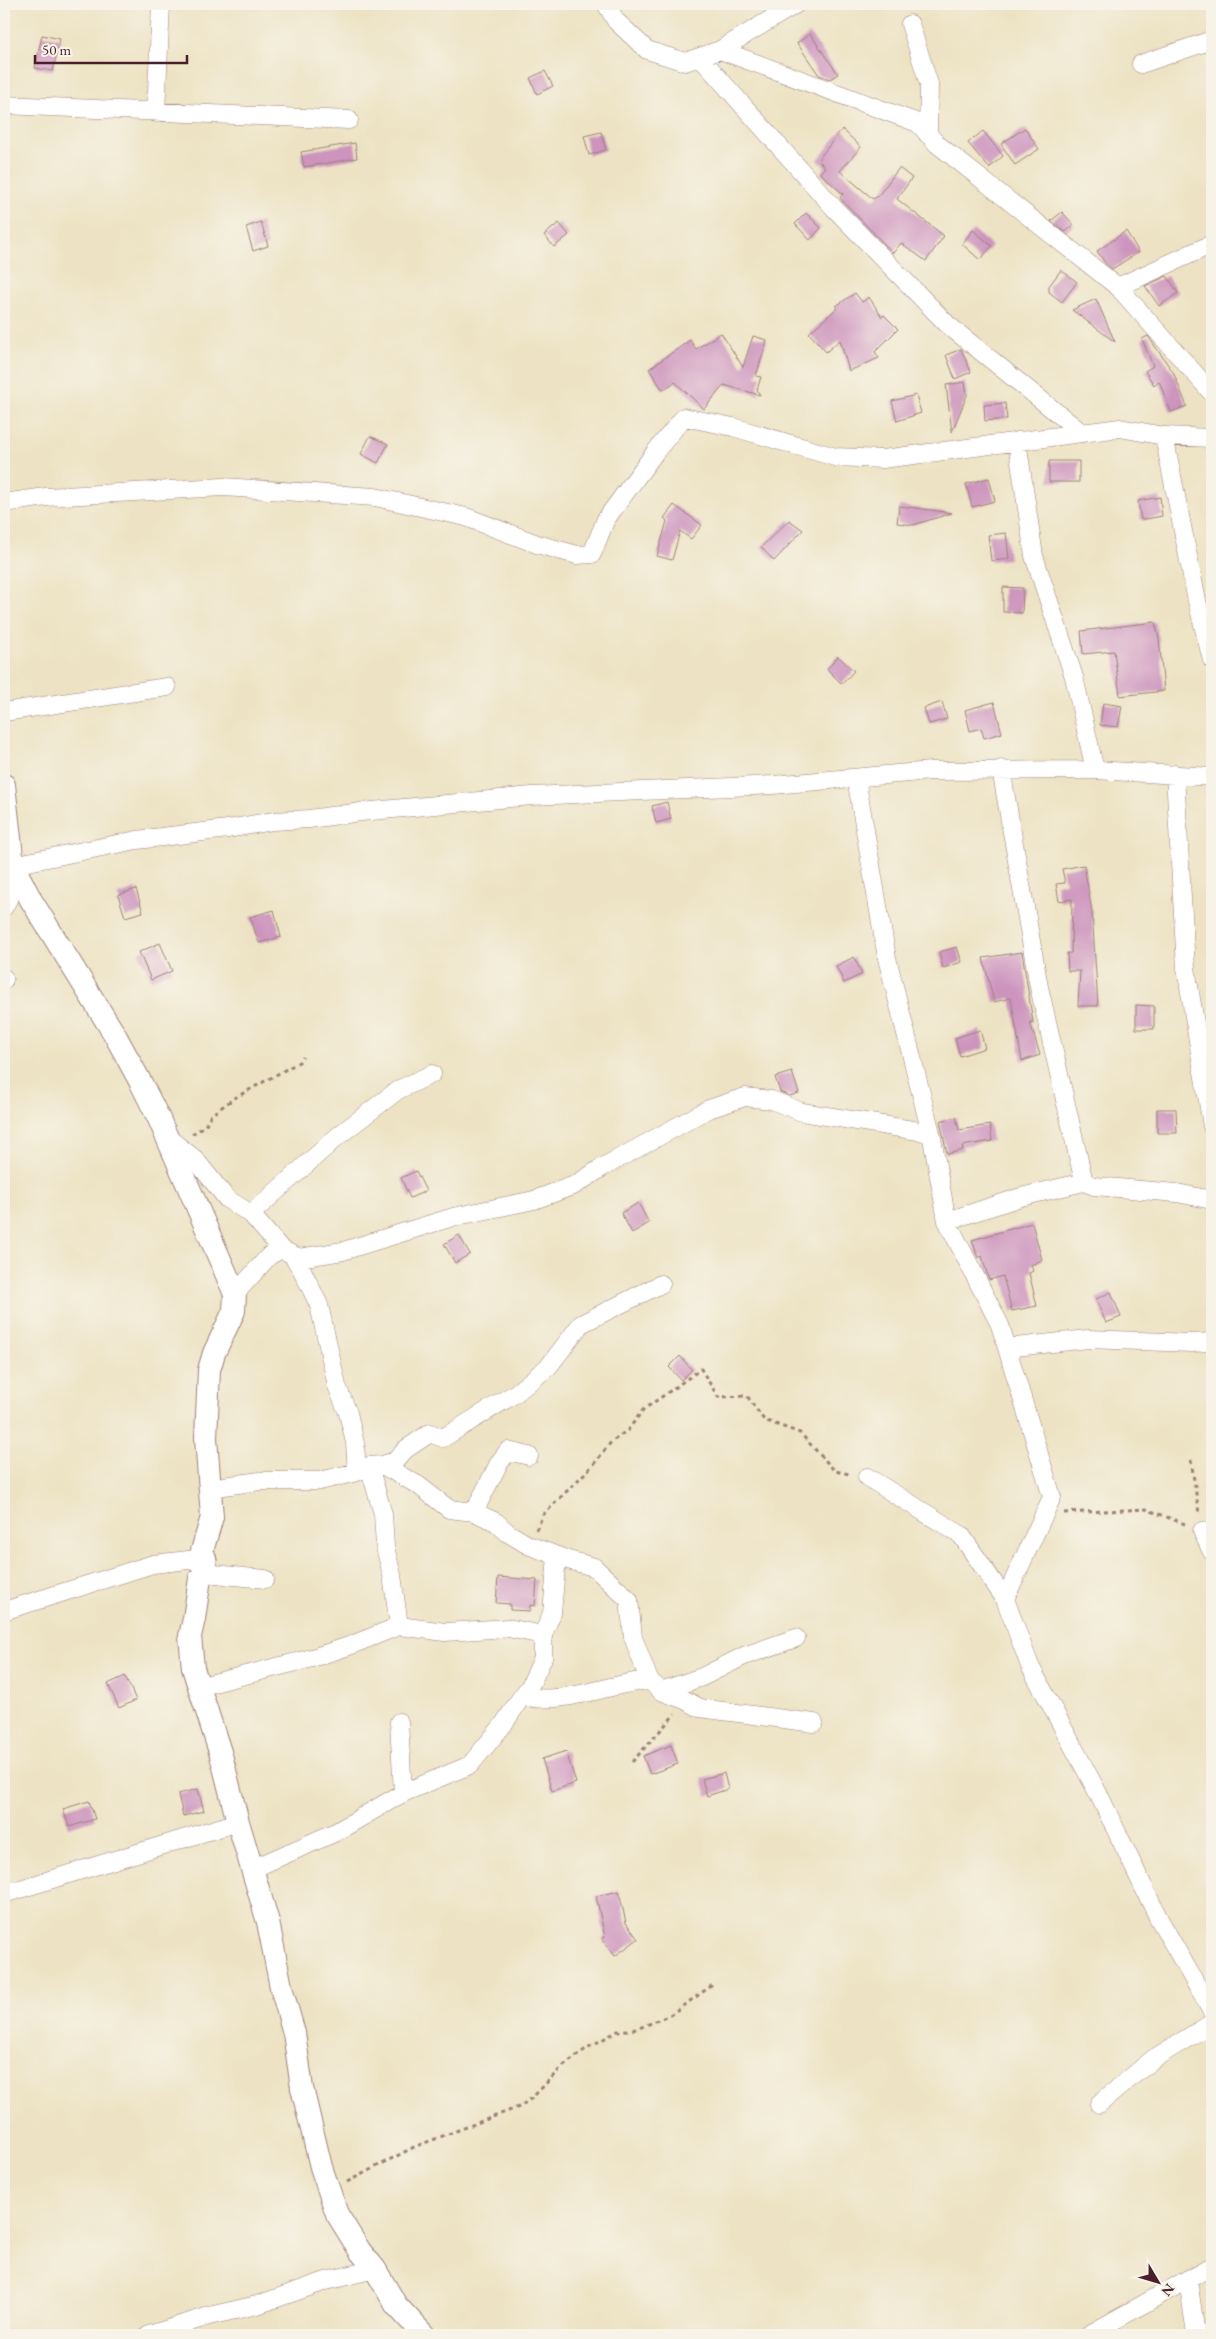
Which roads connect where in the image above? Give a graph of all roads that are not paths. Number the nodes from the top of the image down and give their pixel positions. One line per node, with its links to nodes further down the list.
1 (160, 4): 10 (street)
2 (606, 4): 7 (street)
3 (796, 4): 6 (street)
4 (910, 24): 12 (street)
5 (1212, 40): 8 (street)
6 (720, 50): 7 (street); 12 (street)
7 (700, 57): 16 (street)
8 (1141, 64)
9 (4, 105): 10 (street)
10 (156, 113): 11 (street)
11 (349, 120)
12 (928, 135): 14 (street)
13 (1212, 244): 14 (street)
14 (1118, 287): 15 (street)
15 (1212, 392)
16 (1082, 433): 17 (street); 19 (street)
17 (1164, 436): 18 (street); 21 (street)
18 (1212, 438)
19 (1017, 441): 20 (street); 25 (street)
20 (4, 503)
21 (1212, 660)
22 (167, 687): 23 (street)
23 (4, 712)
24 (1001, 769): 25 (street); 28 (street); 36 (street)
25 (1095, 770): 26 (street)
26 (1175, 774): 27 (street); 33 (street)
27 (1212, 777)
28 (856, 778): 30 (street); 34 (street)
29 (4, 785): 30 (street)
30 (13, 865): 31 (street); 35 (street)
31 (4, 907)
32 (432, 1074): 38 (street)
33 (1212, 1126)
34 (931, 1133): 39 (street); 40 (street)
35 (164, 1134): 38 (street); 42 (street)
36 (1084, 1182): 37 (street); 39 (street)
37 (1212, 1200)
38 (251, 1214): 40 (street)
39 (947, 1221): 44 (street)
40 (287, 1252): 42 (street); 46 (street)
41 (661, 1284): 46 (street)
42 (235, 1294): 48 (street)
43 (1212, 1342): 44 (street)
44 (1007, 1348): 55 (street)
45 (529, 1456): 49 (street)
46 (369, 1468): 48 (street); 49 (street); 57 (street)
47 (867, 1477): 55 (street)
48 (209, 1488): 53 (street)
49 (474, 1512): 52 (street)
50 (1202, 1531): 51 (street)
51 (1212, 1552)
52 (557, 1556): 58 (street); 60 (street)
53 (206, 1565): 54 (street); 56 (street); 61 (street)
54 (265, 1580)
55 (1005, 1599): 69 (street)
56 (4, 1611)
57 (399, 1626): 58 (street); 61 (street)
58 (543, 1635): 62 (street)
59 (796, 1638): 60 (street)
60 (655, 1686): 62 (street); 64 (street)
61 (198, 1687): 66 (street)
62 (522, 1696): 65 (street)
63 (399, 1722): 65 (street)
64 (814, 1723)
65 (403, 1793): 67 (street)
66 (238, 1822): 67 (street); 68 (street)
67 (252, 1868): 73 (street)
68 (4, 1894)
69 (1212, 2012)
70 (1212, 2023): 71 (street)
71 (1098, 2104)
72 (1212, 2266): 74 (street)
73 (375, 2269): 75 (street); 76 (street)
74 (1188, 2279): 77 (street); 78 (street)
75 (149, 2335)
76 (424, 2335)
77 (1088, 2335)
78 (1196, 2335)

